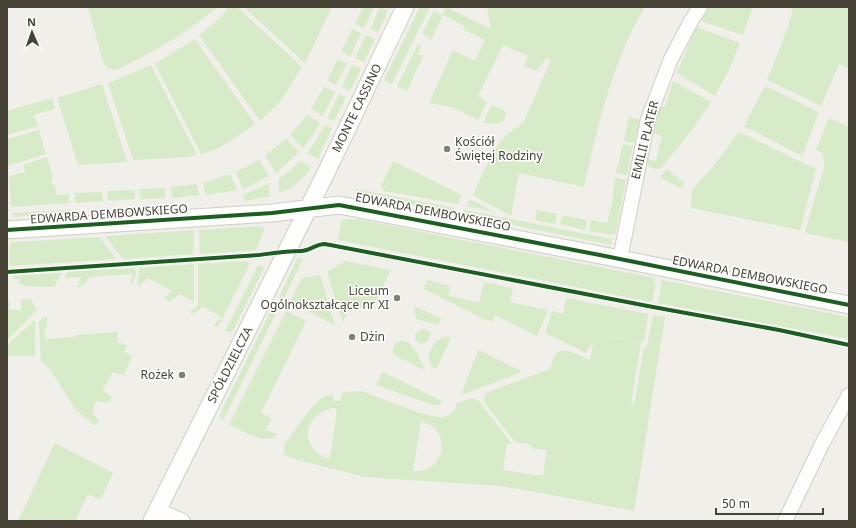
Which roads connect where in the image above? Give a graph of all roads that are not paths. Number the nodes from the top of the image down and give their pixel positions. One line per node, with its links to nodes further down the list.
1 (405, 7): 3 (street, MONTE CASSINO)
2 (700, 7): 5 (street, EMILII PLATER)
3 (308, 208): 4 (street, EDWARDA DEMBOWSKIEGO); 5 (street, EDWARDA DEMBOWSKIEGO); 8 (street, SPÓŁDZIELCZA)
4 (7, 230)
5 (620, 259): 6 (street, EDWARDA DEMBOWSKIEGO)
6 (849, 305)
7 (849, 395): 10 (street)
8 (155, 515): 9 (street)
9 (183, 521)
10 (785, 521)

